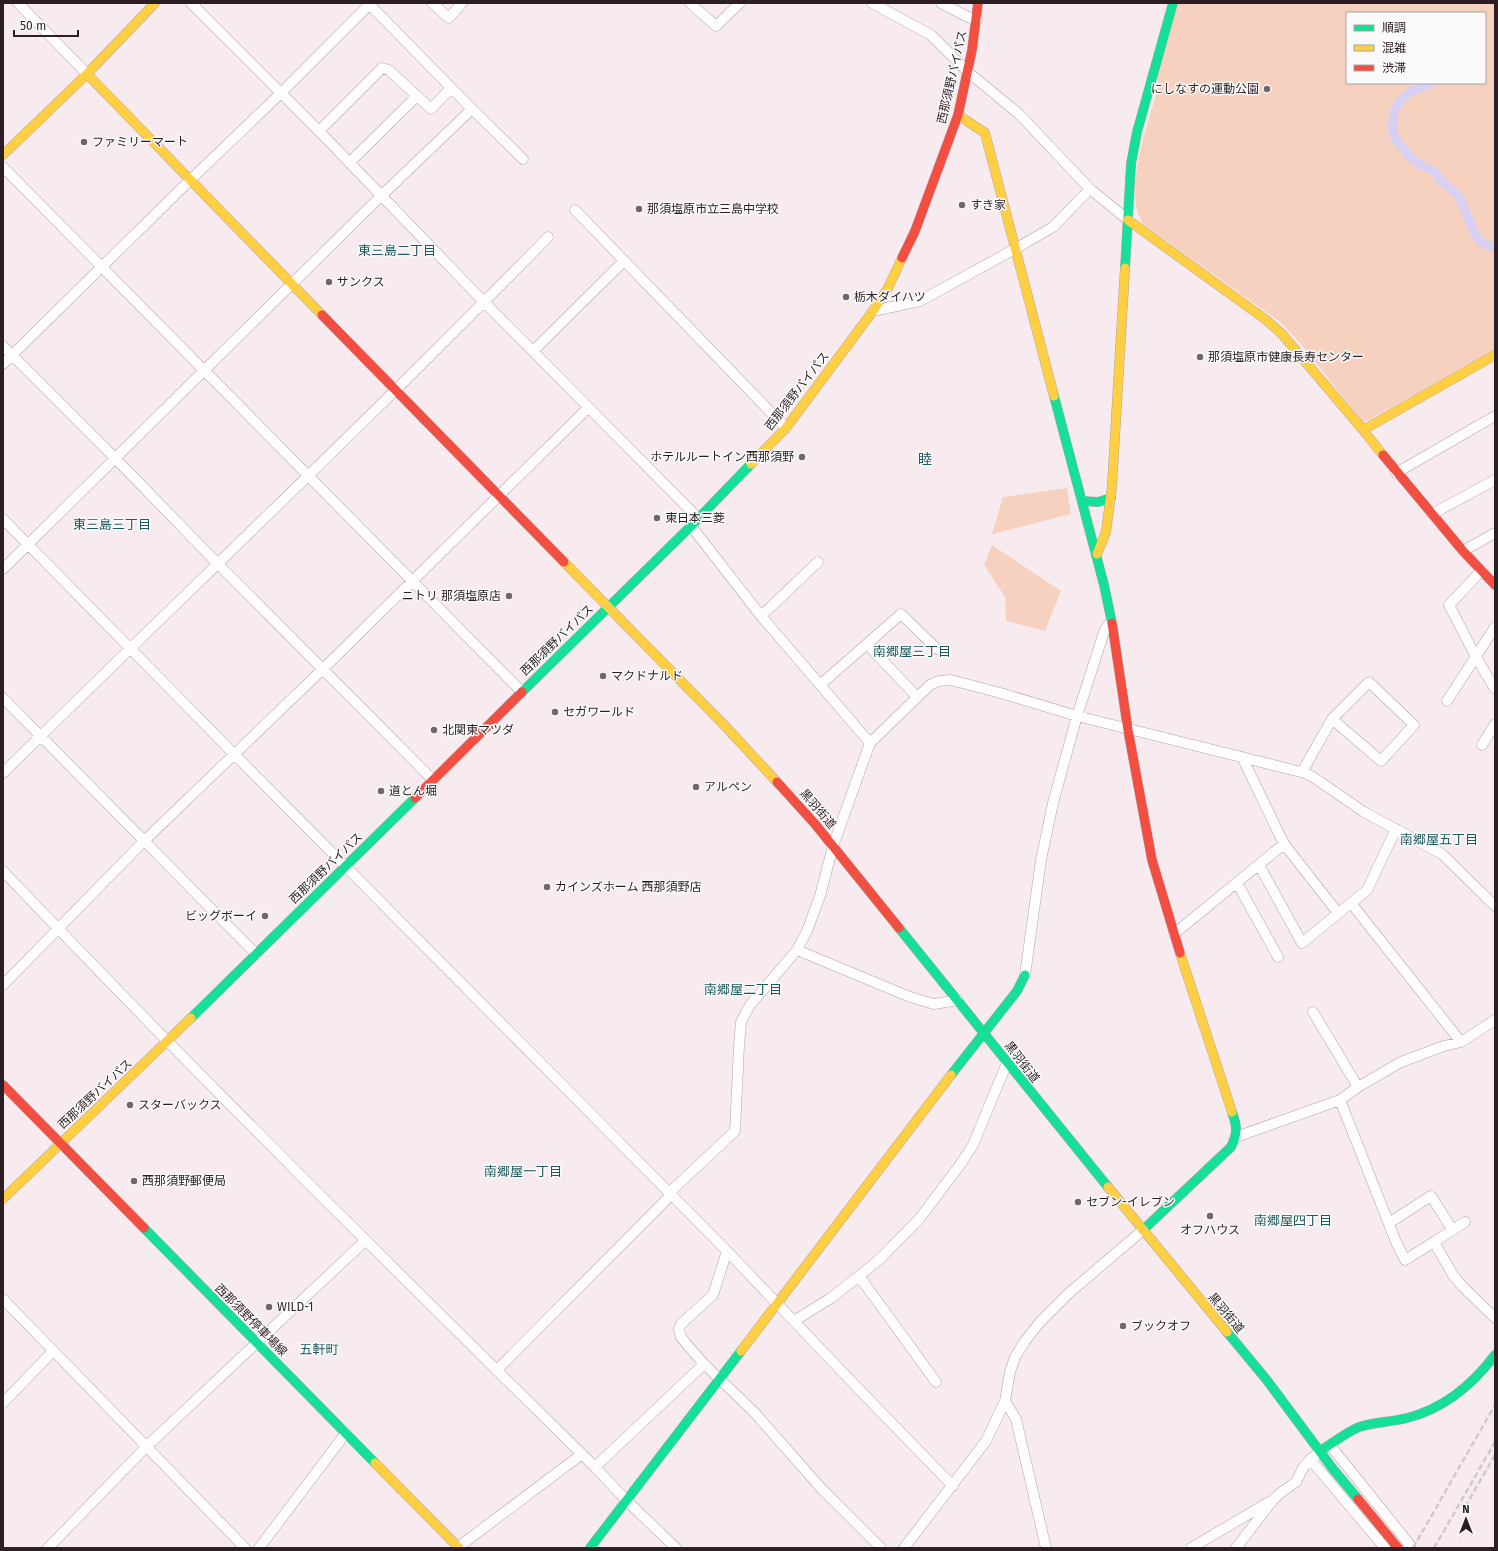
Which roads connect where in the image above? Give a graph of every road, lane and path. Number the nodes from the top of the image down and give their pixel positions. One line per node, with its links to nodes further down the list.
1 (18, 3): 15 (street)
2 (155, 3): 15 (main road)
3 (191, 3): 17 (street)
4 (432, 3): 5 (street)
5 (462, 3)
6 (690, 3): 7 (street)
7 (740, 3)
8 (872, 3): 14 (street)
9 (941, 3): 13 (street)
10 (978, 3): 13 (main road, 西那須野バイパス)
11 (1173, 3): 30 (main road)
12 (369, 4): 16 (street); 17 (street)
13 (976, 20): 14 (main road, 西那須野バイパス)
14 (968, 72): 20 (main road, 西那須野バイパス); 27 (street)
15 (87, 74): 22 (main road); 26 (main road, 黒羽街道)
16 (451, 88): 18 (street); 19 (street)
17 (281, 93): 21 (street); 26 (street)
18 (417, 96): 21 (street); 24 (street)
19 (472, 109): 23 (street); 28 (street)
20 (958, 115): 32 (main road); 37 (main road, 西那須野バイパス)
21 (319, 131): 24 (street)
22 (3, 155)
23 (523, 159)
24 (349, 163): 28 (street)
25 (3, 167): 34 (street)
26 (191, 179): 34 (street); 35 (main road, 黒羽街道)
27 (1090, 189): 30 (street); 32 (street)
28 (381, 196): 35 (street); 36 (street)
29 (575, 210): 33 (street)
30 (1128, 220): 48 (main road); 54 (main road)
31 (548, 237): 36 (street)
32 (1015, 249): 37 (street); 55 (main road)
33 (623, 262): 39 (street); 47 (street)
34 (101, 267): 40 (street); 43 (street)
35 (292, 284): 43 (street); 44 (main road, 黒羽街道)
36 (484, 302): 39 (street); 44 (street)
37 (873, 311): 47 (main road, 西那須野バイパス)
38 (3, 346): 40 (street)
39 (533, 351): 45 (street)
40 (12, 355): 42 (street); 49 (street)
41 (1495, 355): 48 (main road)
42 (3, 364)
43 (203, 370): 49 (street); 51 (street)
44 (396, 391): 51 (street); 53 (main road, 黒羽街道)
45 (588, 408): 53 (street); 57 (street)
46 (1495, 416): 50 (street)
47 (786, 428): 57 (main road, 西那須野バイパス)
48 (1363, 430): 50 (main road)
49 (115, 458): 61 (street); 65 (street)
50 (1396, 473): 56 (main road)
51 (308, 475): 65 (street); 68 (street)
52 (1495, 480): 56 (street)
53 (498, 496): 68 (street); 70 (main road, 黒羽街道)
54 (1111, 498): 55 (main road); 63 (main road)
55 (1082, 501): 63 (main road)
56 (1432, 514): 62 (main road)
57 (698, 518): 59 (main road, 西那須野バイパス)
58 (3, 519): 61 (street)
59 (691, 526): 70 (main road, 西那須野バイパス); 71 (street)
60 (1495, 533): 62 (street)
61 (28, 544): 66 (street); 75 (street)
62 (1463, 551): 67 (main road)
63 (1097, 554): 72 (main road)
64 (818, 562): 71 (street)
65 (218, 564): 75 (street); 78 (street)
66 (3, 568)
67 (1481, 571): 69 (main road); 77 (street)
68 (412, 582): 78 (street); 81 (street)
69 (1495, 585)
70 (608, 608): 81 (main road, 西那須野バイパス); 100 (main road, 黒羽街道)
71 (761, 616): 79 (street)
72 (1112, 622): 85 (street); 88 (main road)
73 (1495, 627): 77 (street)
74 (867, 644): 76 (street); 79 (street); 82 (street)
75 (131, 648): 89 (street); 92 (street)
76 (937, 649)
77 (1476, 657): 80 (street); 84 (street)
78 (323, 669): 92 (street); 96 (street)
79 (820, 685): 90 (street)
80 (1495, 689)
81 (522, 692): 96 (main road, 西那須野バイパス)
82 (917, 697): 85 (street); 90 (street)
83 (3, 698): 89 (street)
84 (1447, 700)
85 (1077, 716): 88 (street); 113 (street)
86 (1332, 719): 86 (street); 94 (street)
87 (1495, 724): 91 (street)
88 (1128, 730): 93 (street); 109 (main road)
89 (41, 736): 95 (street); 98 (street)
90 (870, 743): 100 (street)
91 (1482, 745)
92 (234, 754): 98 (street); 102 (street)
93 (1242, 757): 94 (street); 99 (street)
94 (1302, 772): 97 (street)
95 (3, 773)
96 (433, 780): 102 (main road, 西那須野バイパス)
97 (1396, 829): 105 (street); 106 (street)
98 (144, 841): 108 (street); 111 (street)
99 (1284, 844): 101 (street); 107 (street)
100 (833, 846): 110 (street); 115 (main road, 黒羽街道)
101 (1259, 865): 104 (street); 107 (street)
102 (345, 866): 111 (main road, 西那須野バイパス); 127 (street)
103 (3, 871): 108 (street)
104 (1237, 883): 109 (street); 112 (street)
105 (1351, 902): 107 (street); 120 (street)
106 (1495, 906)
107 (1338, 913)
108 (57, 928): 114 (street); 119 (street)
109 (1174, 934): 125 (main road)
110 (797, 950): 115 (street); 127 (street)
111 (256, 954): 119 (main road, 西那須野バイパス)
112 (1278, 957)
113 (1025, 975): 118 (main road)
114 (3, 985)
115 (958, 1000): 118 (main road, 黒羽街道)
116 (1313, 1012): 123 (street)
117 (1495, 1020): 120 (street)
118 (984, 1032): 121 (main road, 黒羽街道); 138 (main road)
119 (168, 1041): 126 (main road, 西那須野バイパス); 133 (street)
120 (1461, 1042): 123 (street)
121 (1007, 1063): 132 (main road, 黒羽街道); 136 (street)
122 (3, 1086): 126 (main road, 西那須野停車場線)
123 (1358, 1087): 124 (street)
124 (1340, 1100): 125 (street); 130 (street)
125 (1236, 1137): 132 (main road)
126 (60, 1143): 128 (main road, 西那須野バイパス); 141 (main road, 西那須野停車場線)
127 (670, 1194): 135 (street); 145 (street)
128 (3, 1199)
129 (1465, 1222): 131 (street)
130 (1389, 1223): 131 (street); 134 (street)
131 (1452, 1229): 134 (street)
132 (1143, 1230): 148 (street); 153 (main road, 黒羽街道)
133 (366, 1240): 141 (street); 145 (street)
134 (1434, 1242): 139 (street)
135 (727, 1251): 138 (street); 144 (street)
136 (859, 1276): 140 (street); 147 (street)
137 (3, 1299): 142 (street)
138 (778, 1303): 140 (street); 146 (main road)
139 (1495, 1318)
140 (794, 1321): 157 (street)
141 (257, 1342): 150 (main road, 西那須野停車場線); 152 (street)
142 (53, 1351): 149 (street); 152 (street)
143 (1495, 1355): 151 (main road)
144 (704, 1364): 146 (street); 156 (street)
145 (497, 1370): 154 (street)
146 (720, 1379): 158 (main road); 166 (street)
147 (936, 1382)
148 (1005, 1401): 157 (street); 168 (street)
149 (3, 1403)
150 (346, 1433): 162 (street); 163 (main road, 西那須野停車場線)
151 (1330, 1445): 153 (main road); 173 (street)
152 (146, 1447): 160 (street); 161 (street)
153 (1320, 1452): 155 (street); 172 (main road, 黒羽街道)
154 (582, 1454): 156 (street); 163 (street)
155 (1310, 1459): 159 (street); 171 (street)
156 (595, 1467): 158 (street)
157 (953, 1486): 167 (street)
158 (626, 1500): 164 (main road); 165 (street)
159 (1273, 1500): 169 (street); 170 (street)
160 (48, 1548)
161 (246, 1548)
162 (259, 1548)
163 (458, 1548)
164 (590, 1548)
165 (676, 1548)
166 (881, 1548)
167 (904, 1548)
168 (1046, 1548)
169 (1191, 1548)
170 (1236, 1548)
171 (1385, 1548)
172 (1397, 1548)
173 (1408, 1548)

